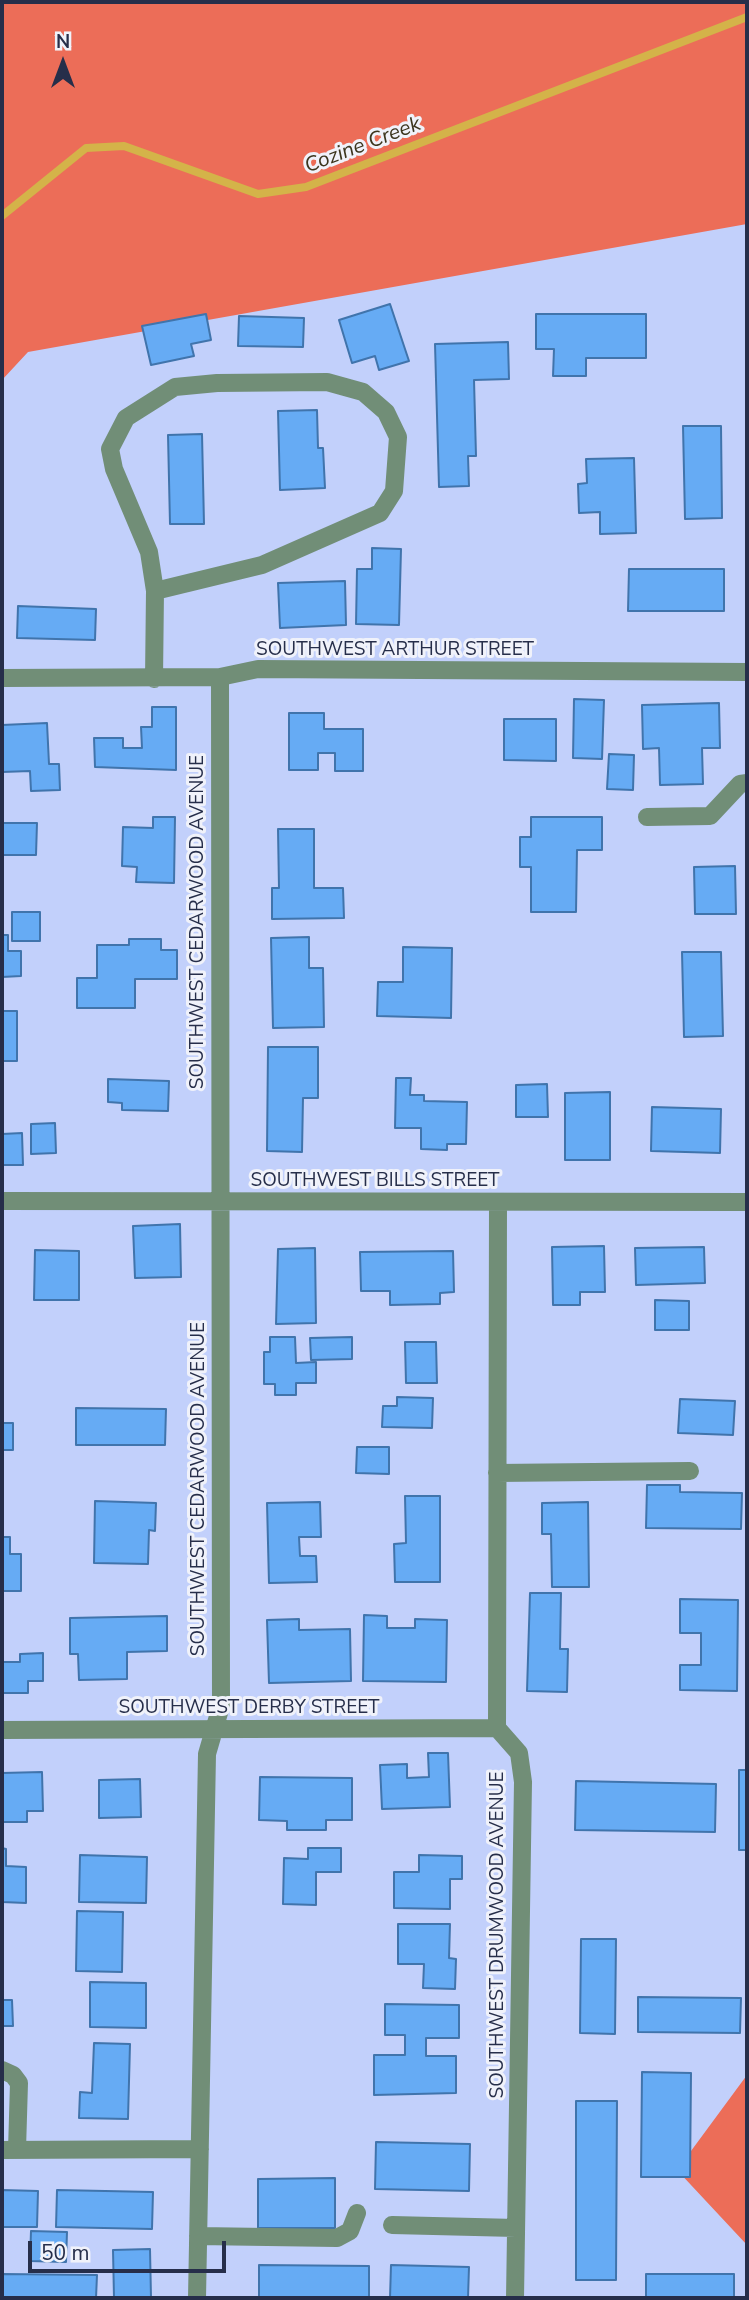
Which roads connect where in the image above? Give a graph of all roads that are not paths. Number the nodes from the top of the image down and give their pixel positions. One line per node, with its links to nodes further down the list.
1 (155, 591): 1 (street); 5 (street)
2 (747, 673): 3 (street, SOUTHWEST ARTHUR STREET)
3 (219, 677): 5 (street, SOUTHWEST ARTHUR STREET); 9 (street, SOUTHWEST CEDARWOOD AVENUE)
4 (2, 678): 5 (street, SOUTHWEST ARTHUR STREET)
5 (154, 679)
6 (747, 783): 7 (street)
7 (647, 817)
8 (2, 1201): 9 (street, SOUTHWEST BILLS STREET)
9 (219, 1201): 10 (street, SOUTHWEST BILLS STREET); 15 (street, SOUTHWEST CEDARWOOD AVENUE)
10 (498, 1202): 11 (street, SOUTHWEST BILLS STREET); 13 (street)
11 (747, 1202)
12 (690, 1471): 13 (street)
13 (498, 1473): 14 (street)
14 (496, 1728): 15 (street, SOUTHWEST DERBY STREET); 22 (street, SOUTHWEST DRUMWOOD AVENUE)
15 (214, 1729): 16 (street, SOUTHWEST DERBY STREET); 18 (street, SOUTHWEST CEDARWOOD AVENUE)
16 (2, 1730)
17 (2, 2070): 19 (street)
18 (200, 2149): 19 (street); 23 (street, SOUTHWEST CEDARWOOD AVENUE)
19 (9, 2150)
20 (357, 2213): 23 (street)
21 (392, 2225): 22 (street)
22 (516, 2228): 25 (street, SOUTHWEST DRUMWOOD AVENUE)
23 (198, 2235): 24 (street, SOUTHWEST CEDARWOOD AVENUE)
24 (197, 2298)
25 (515, 2298)

